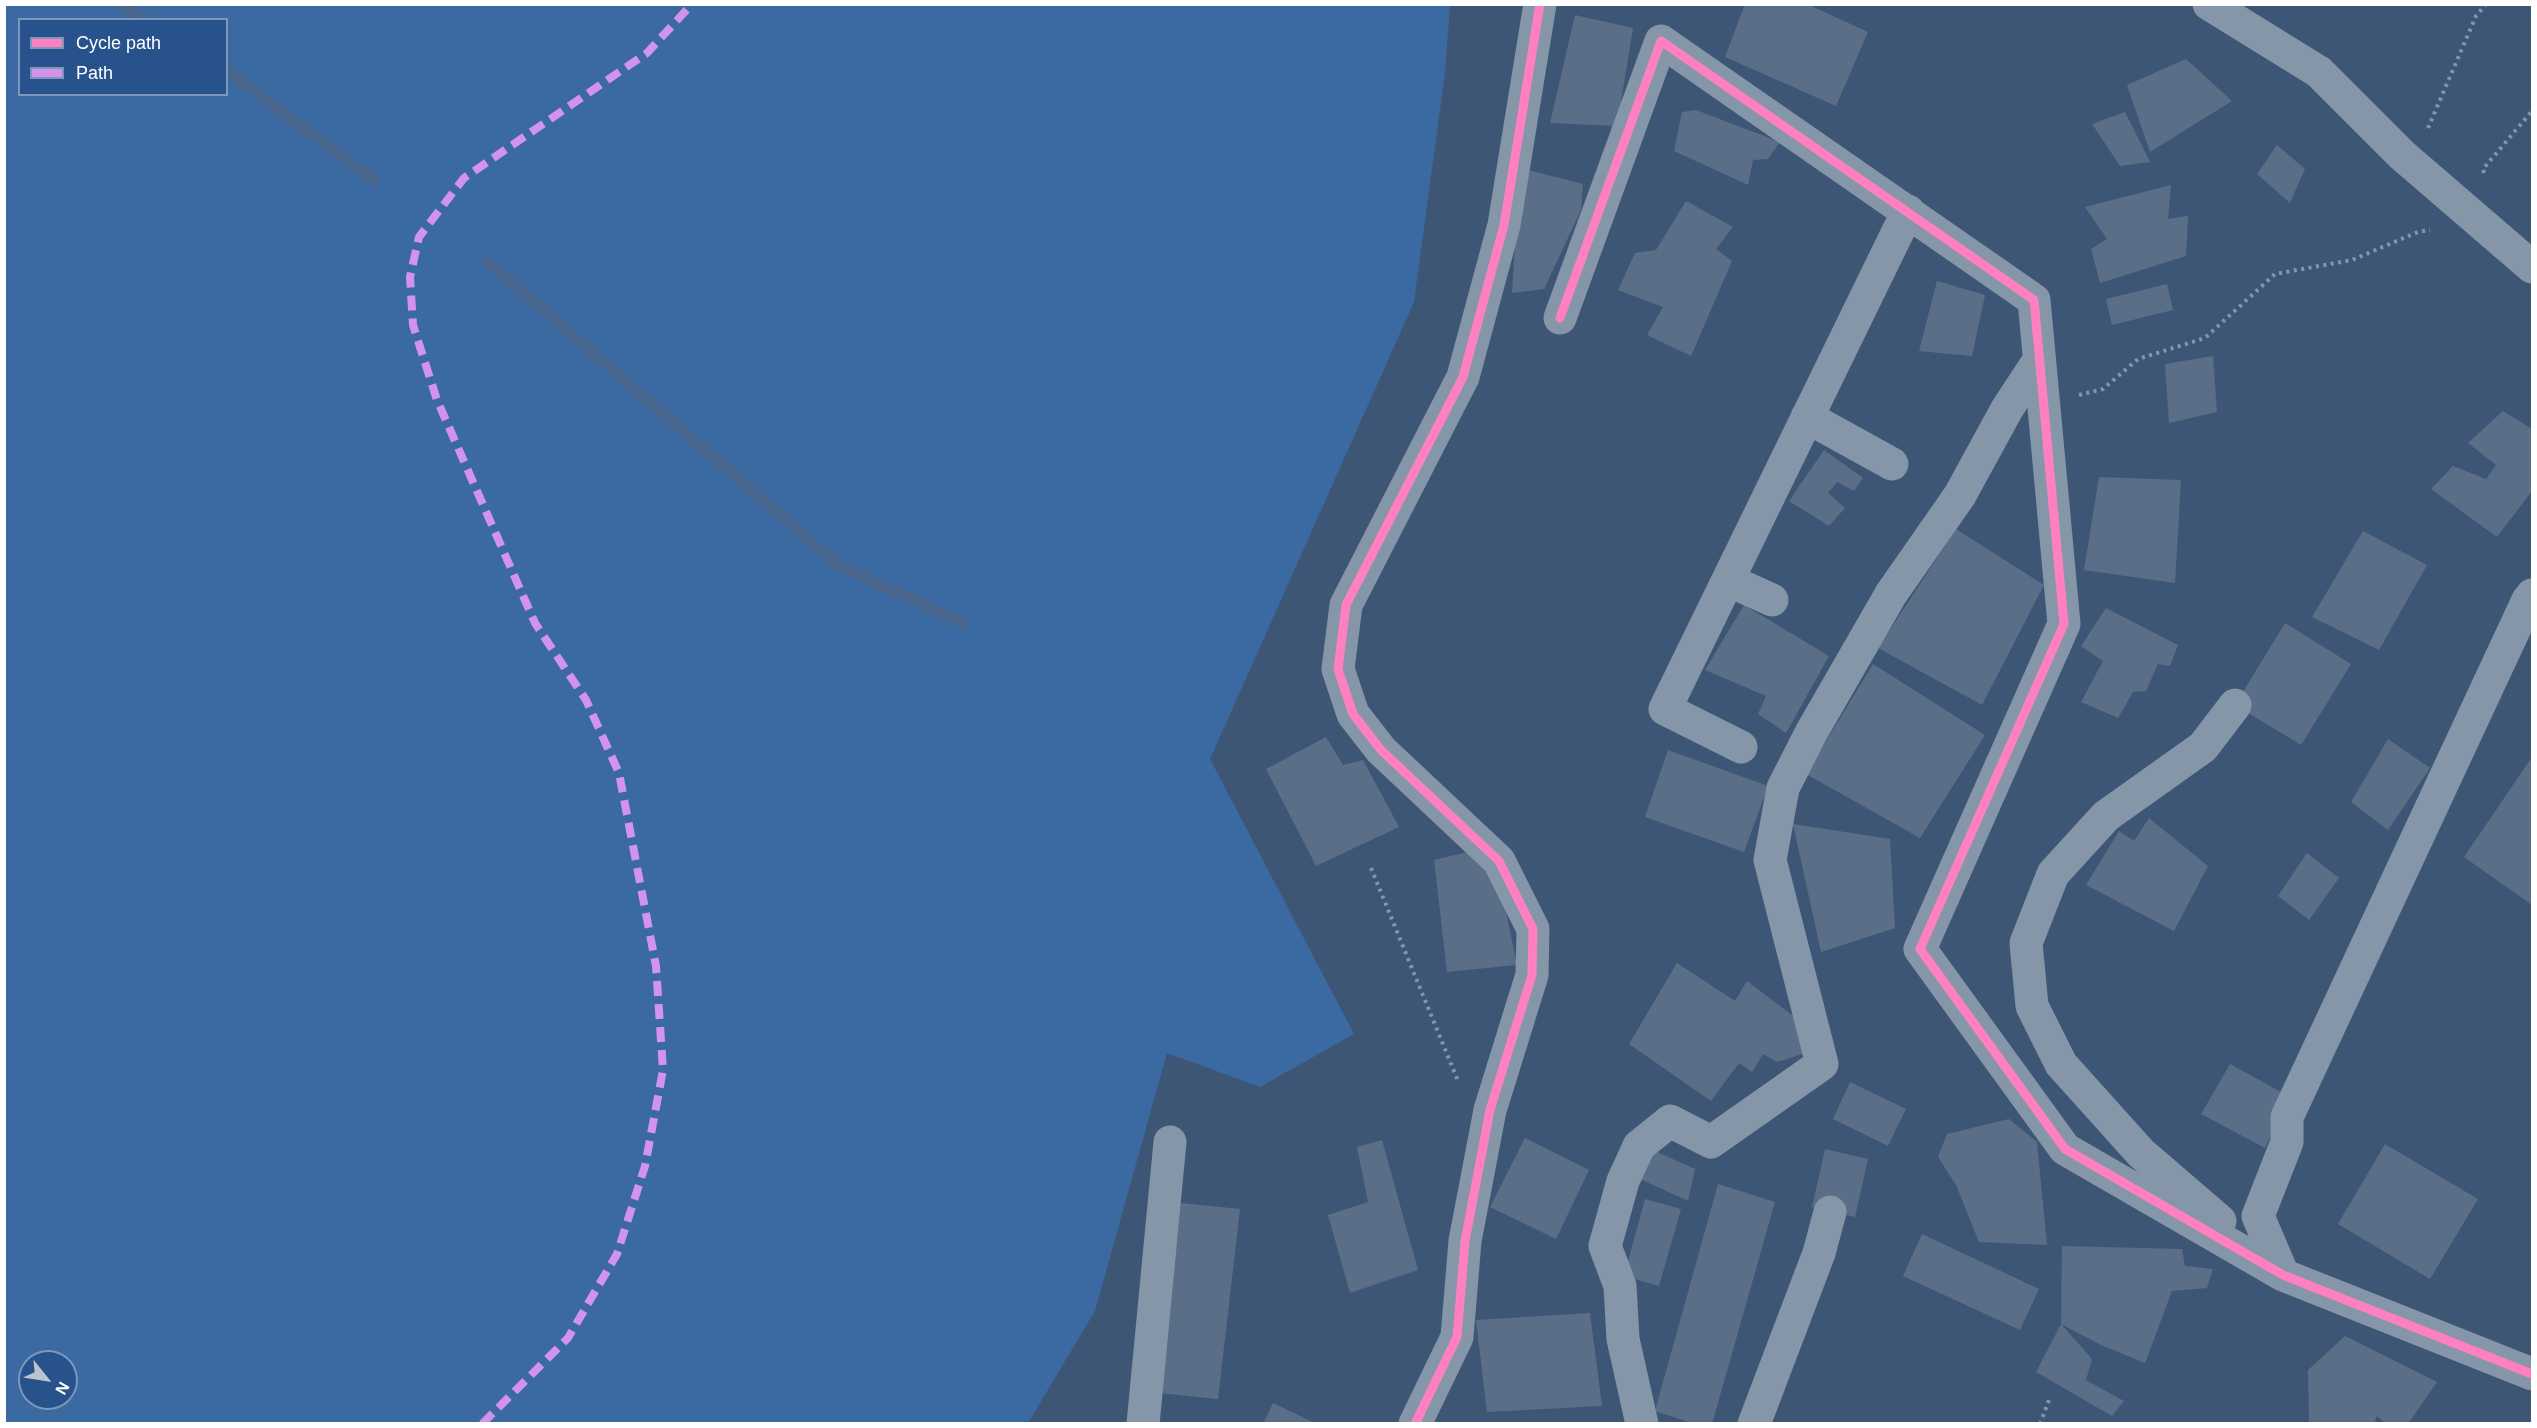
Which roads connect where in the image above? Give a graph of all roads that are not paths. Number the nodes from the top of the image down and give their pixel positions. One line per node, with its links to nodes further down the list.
1 (1540, 4): 19 (street)
2 (2209, 4): 4 (street)
3 (1908, 212): 5 (street); 6 (street); 7 (street)
4 (2532, 267)
5 (1560, 318)
6 (2039, 360): 16 (street); 20 (street)
7 (1807, 417): 8 (street); 9 (street)
8 (1892, 464)
9 (1728, 579): 11 (street); 13 (street)
10 (2532, 596): 16 (street)
11 (1772, 600)
12 (2235, 705): 16 (street)
13 (1741, 747)
14 (1170, 1142): 18 (street)
15 (1830, 1212): 21 (street)
16 (2283, 1275): 17 (street)
17 (2532, 1374)
18 (1143, 1424)
19 (1415, 1424)
20 (1642, 1424)
21 (1754, 1424)

